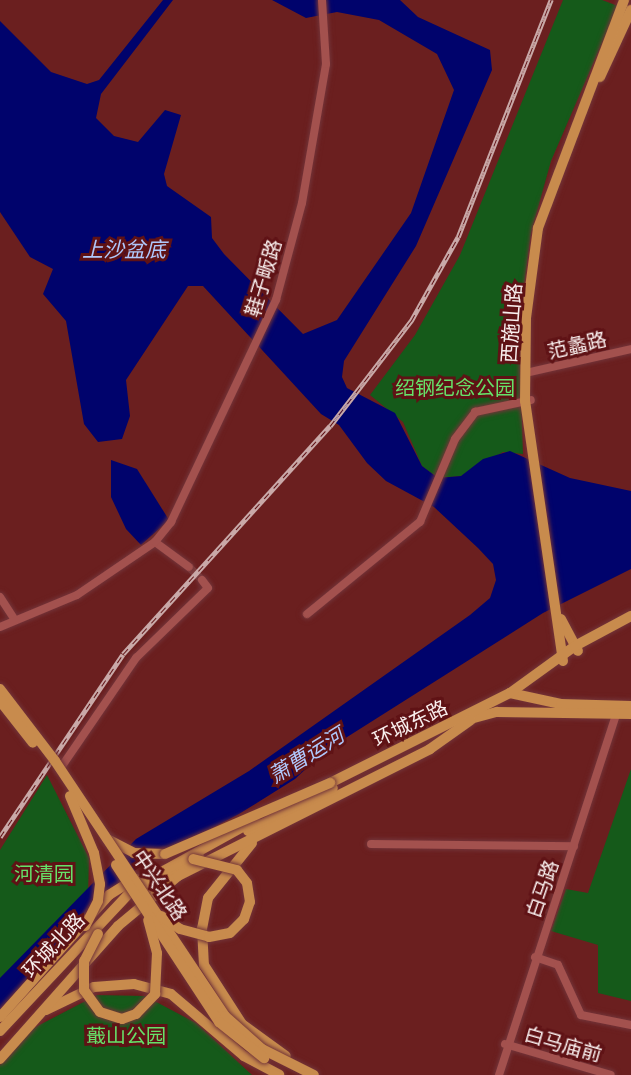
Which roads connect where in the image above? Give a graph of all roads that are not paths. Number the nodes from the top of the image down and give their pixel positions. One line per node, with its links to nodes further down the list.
1 (322, 0): 7 (street, 鞋子畈路)
2 (624, 0): 6 (main road, 西施山路)
3 (631, 10): 5 (main road, 西施山路)
4 (631, 349): 5 (street, 范蠡路)
5 (530, 372): 6 (main road, 西施山路)
6 (528, 403): 11 (street); 15 (main road, 西施山路)
7 (155, 542): 8 (street); 13 (street, 鞋子畈路)
8 (189, 567)
9 (202, 580): 27 (street)
10 (0, 597): 13 (street)
11 (307, 614)
12 (631, 616): 17 (main road, 环城东路)
13 (13, 617): 16 (street, 鞋子畈路)
14 (631, 622): 17 (main road, 环城东路)
15 (560, 625): 17 (main road, 西施山路); 18 (main road, 西施山路)
16 (0, 627)
17 (576, 648): 18 (main road, 环城东路)
18 (562, 658): 20 (main road, 环城东路)
19 (0, 689): 27 (main road, 中兴北路, bridge)
20 (512, 694): 22 (main road); 25 (main road, 环城东路)
21 (0, 701): 29 (main road, 中兴北路, bridge)
22 (631, 706)
23 (616, 714): 24 (main road); 25 (main road); 33 (street, 白马路)
24 (631, 714)
25 (472, 717): 26 (main road, 环城东路); 30 (main road); 41 (main road)
26 (432, 736): 28 (main road, 环城东路); 34 (main road, 环城东路)
27 (60, 769): 31 (main road, 中兴北路, bridge)
28 (330, 783): 31 (main road, bridge); 35 (main road, 环城东路, bridge)
29 (70, 796): 36 (main road, 中兴北路, bridge); 42 (main road, bridge)
30 (265, 832): 40 (main road); 50 (main road)
31 (107, 839): 36 (main road, 中兴北路, bridge)
32 (371, 844): 33 (street)
33 (574, 846): 39 (street, 白马路)
34 (193, 859): 35 (main road, 环城东路); 36 (main road, bridge)
35 (138, 890): 37 (main road, 环城北路); 38 (main road, 环城北路)
36 (151, 911): 37 (main road, bridge); 48 (main road, 中兴北路, bridge); 49 (main road, 中兴北路, bridge)
37 (98, 934): 38 (main road, 环城北路)
38 (71, 955): 44 (main road, 环城北路)
39 (535, 957): 43 (street); 45 (street, 白马路)
40 (38, 1015): 46 (main road); 47 (main road)
41 (0, 1017)
42 (0, 1025)
43 (631, 1025)
44 (0, 1033)
45 (505, 1044): 51 (street, 白马路); 52 (street, 白马庙前)
46 (0, 1059)
47 (279, 1075)
48 (297, 1075)
49 (314, 1075)
50 (320, 1075)
51 (500, 1075)
52 (611, 1075)

